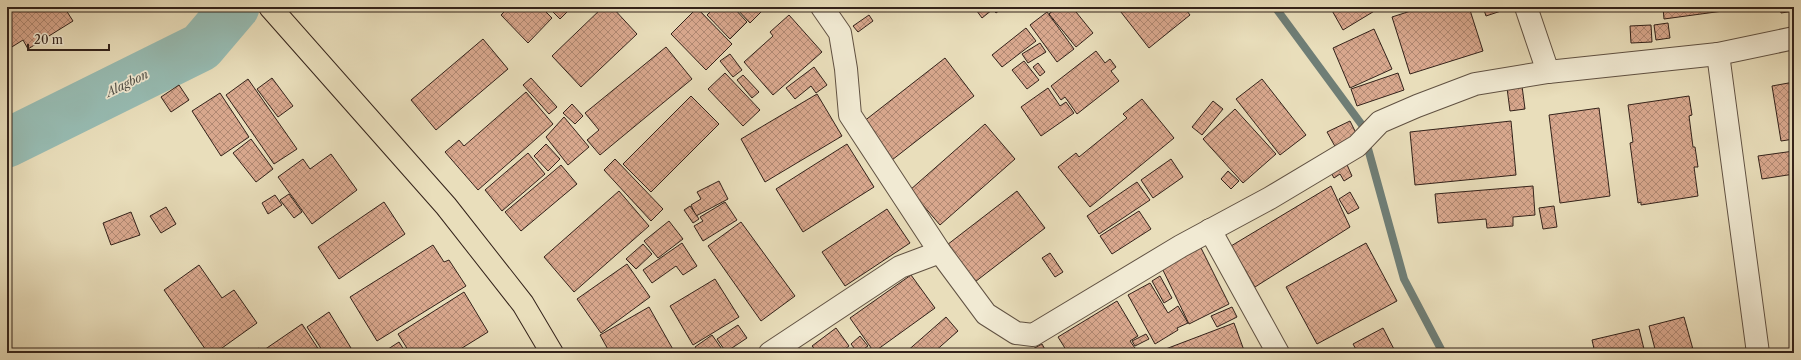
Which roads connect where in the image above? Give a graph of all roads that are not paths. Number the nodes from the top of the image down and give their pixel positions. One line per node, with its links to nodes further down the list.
1 (822, 7): 8 (street)
2 (1526, 7): 6 (street)
3 (275, 14): 9 (main road)
4 (1794, 38): 5 (street)
5 (1718, 54): 6 (street); 12 (street)
6 (1548, 72): 7 (street)
7 (1210, 230): 8 (street); 11 (street)
8 (940, 252): 10 (street)
9 (552, 353)
10 (770, 353)
11 (1278, 353)
12 (1758, 353)

